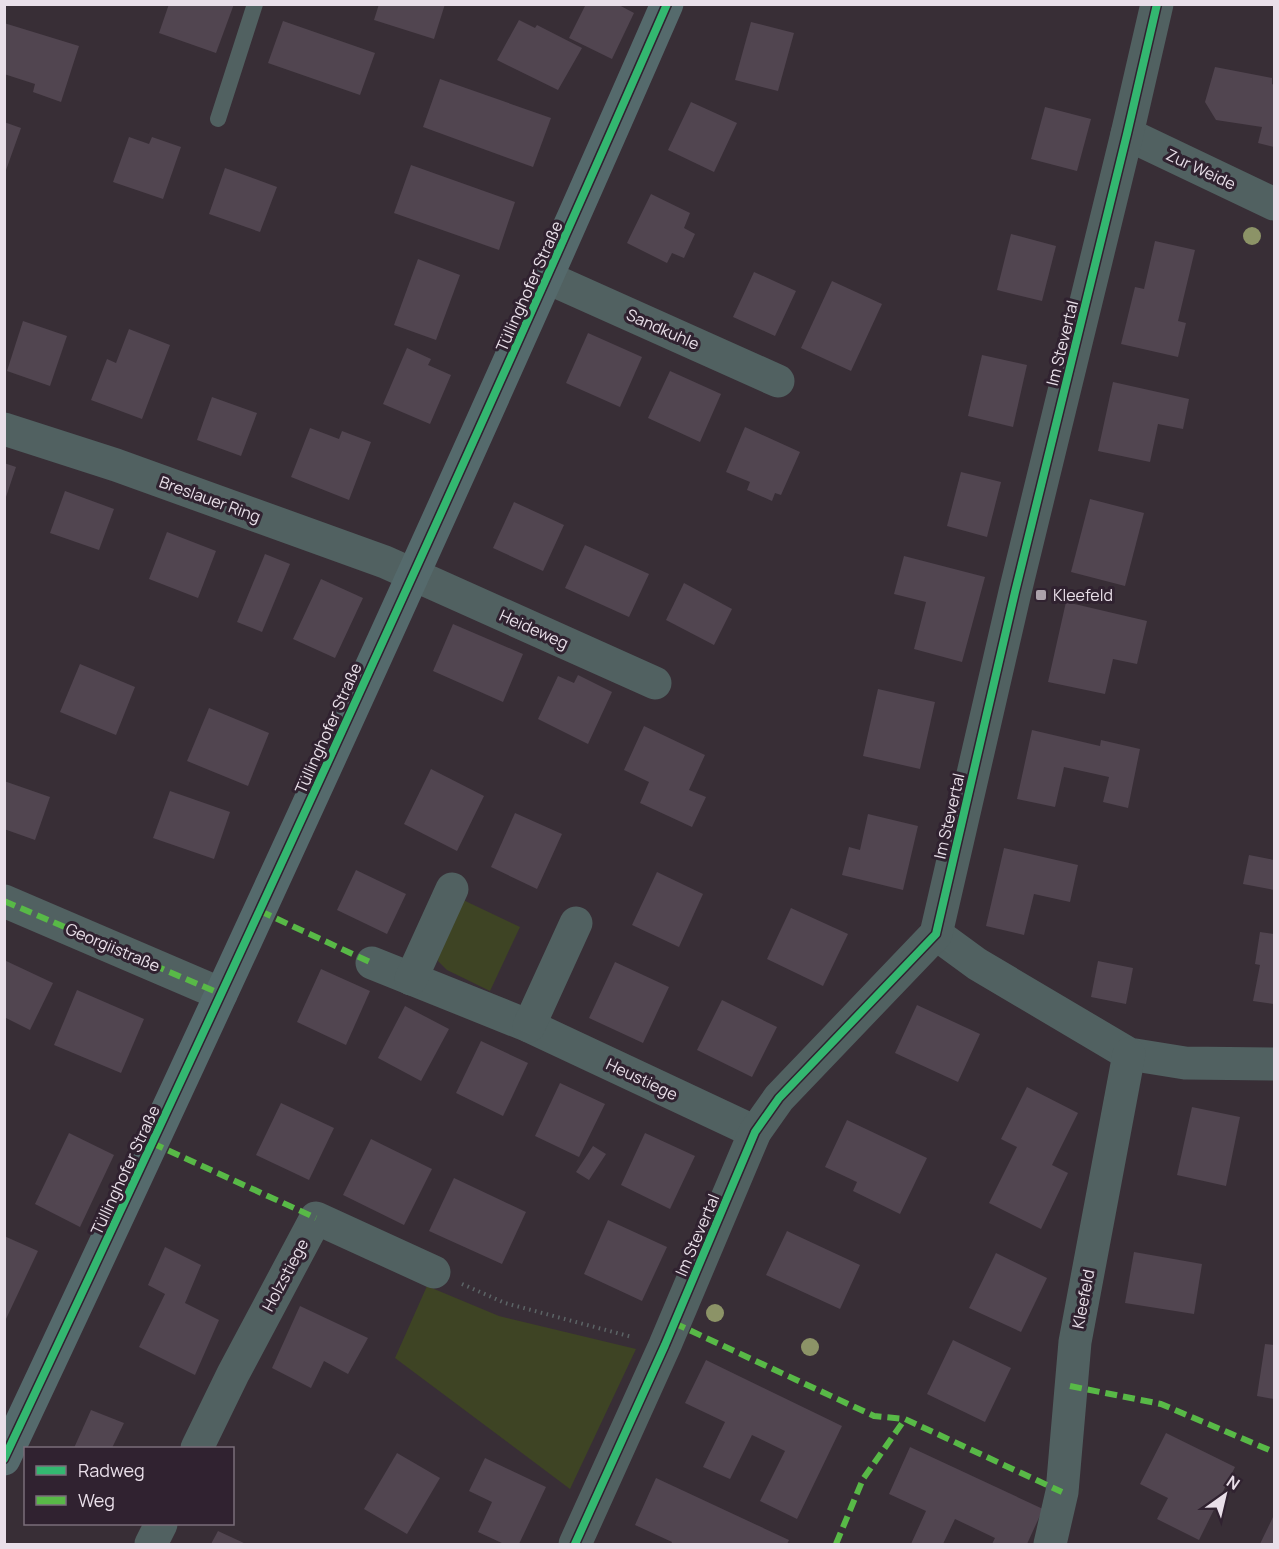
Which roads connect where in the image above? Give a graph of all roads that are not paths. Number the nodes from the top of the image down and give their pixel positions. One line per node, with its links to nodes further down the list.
1 (255, 4): 4 (lane)
2 (667, 4): 7 (main road, Tüllinghofer Straße)
3 (1157, 4): 5 (street, Im Stevertal)
4 (218, 119)
5 (1127, 134): 6 (street, Zur Weide); 15 (street, Im Stevertal)
6 (1275, 204)
7 (548, 278): 8 (street, Sandkuhle); 10 (main road, Tüllinghofer Straße)
8 (778, 381)
9 (4, 429): 10 (street, Breslauer Ring)
10 (412, 575): 11 (street, Heideweg); 18 (main road, Tüllinghofer Straße)
11 (655, 683)
12 (452, 889): 17 (street)
13 (4, 901): 18 (street, Georgiistraße)
14 (576, 923): 19 (street)
15 (936, 934): 20 (street); 22 (street, Im Stevertal)
16 (372, 963): 17 (street, Heustiege)
17 (411, 979): 19 (street, Heustiege)
18 (221, 994): 25 (main road, Tüllinghofer Straße)
19 (529, 1026): 22 (street, Heustiege)
20 (1129, 1054): 21 (street); 29 (street, Kleefeld)
21 (1275, 1064)
22 (755, 1132): 28 (street, Im Stevertal)
23 (434, 1272): 24 (street, Holzstiege)
24 (198, 1447)
25 (4, 1460)
26 (161, 1525): 27 (street)
27 (151, 1545)
28 (575, 1545)
29 (1050, 1545)

